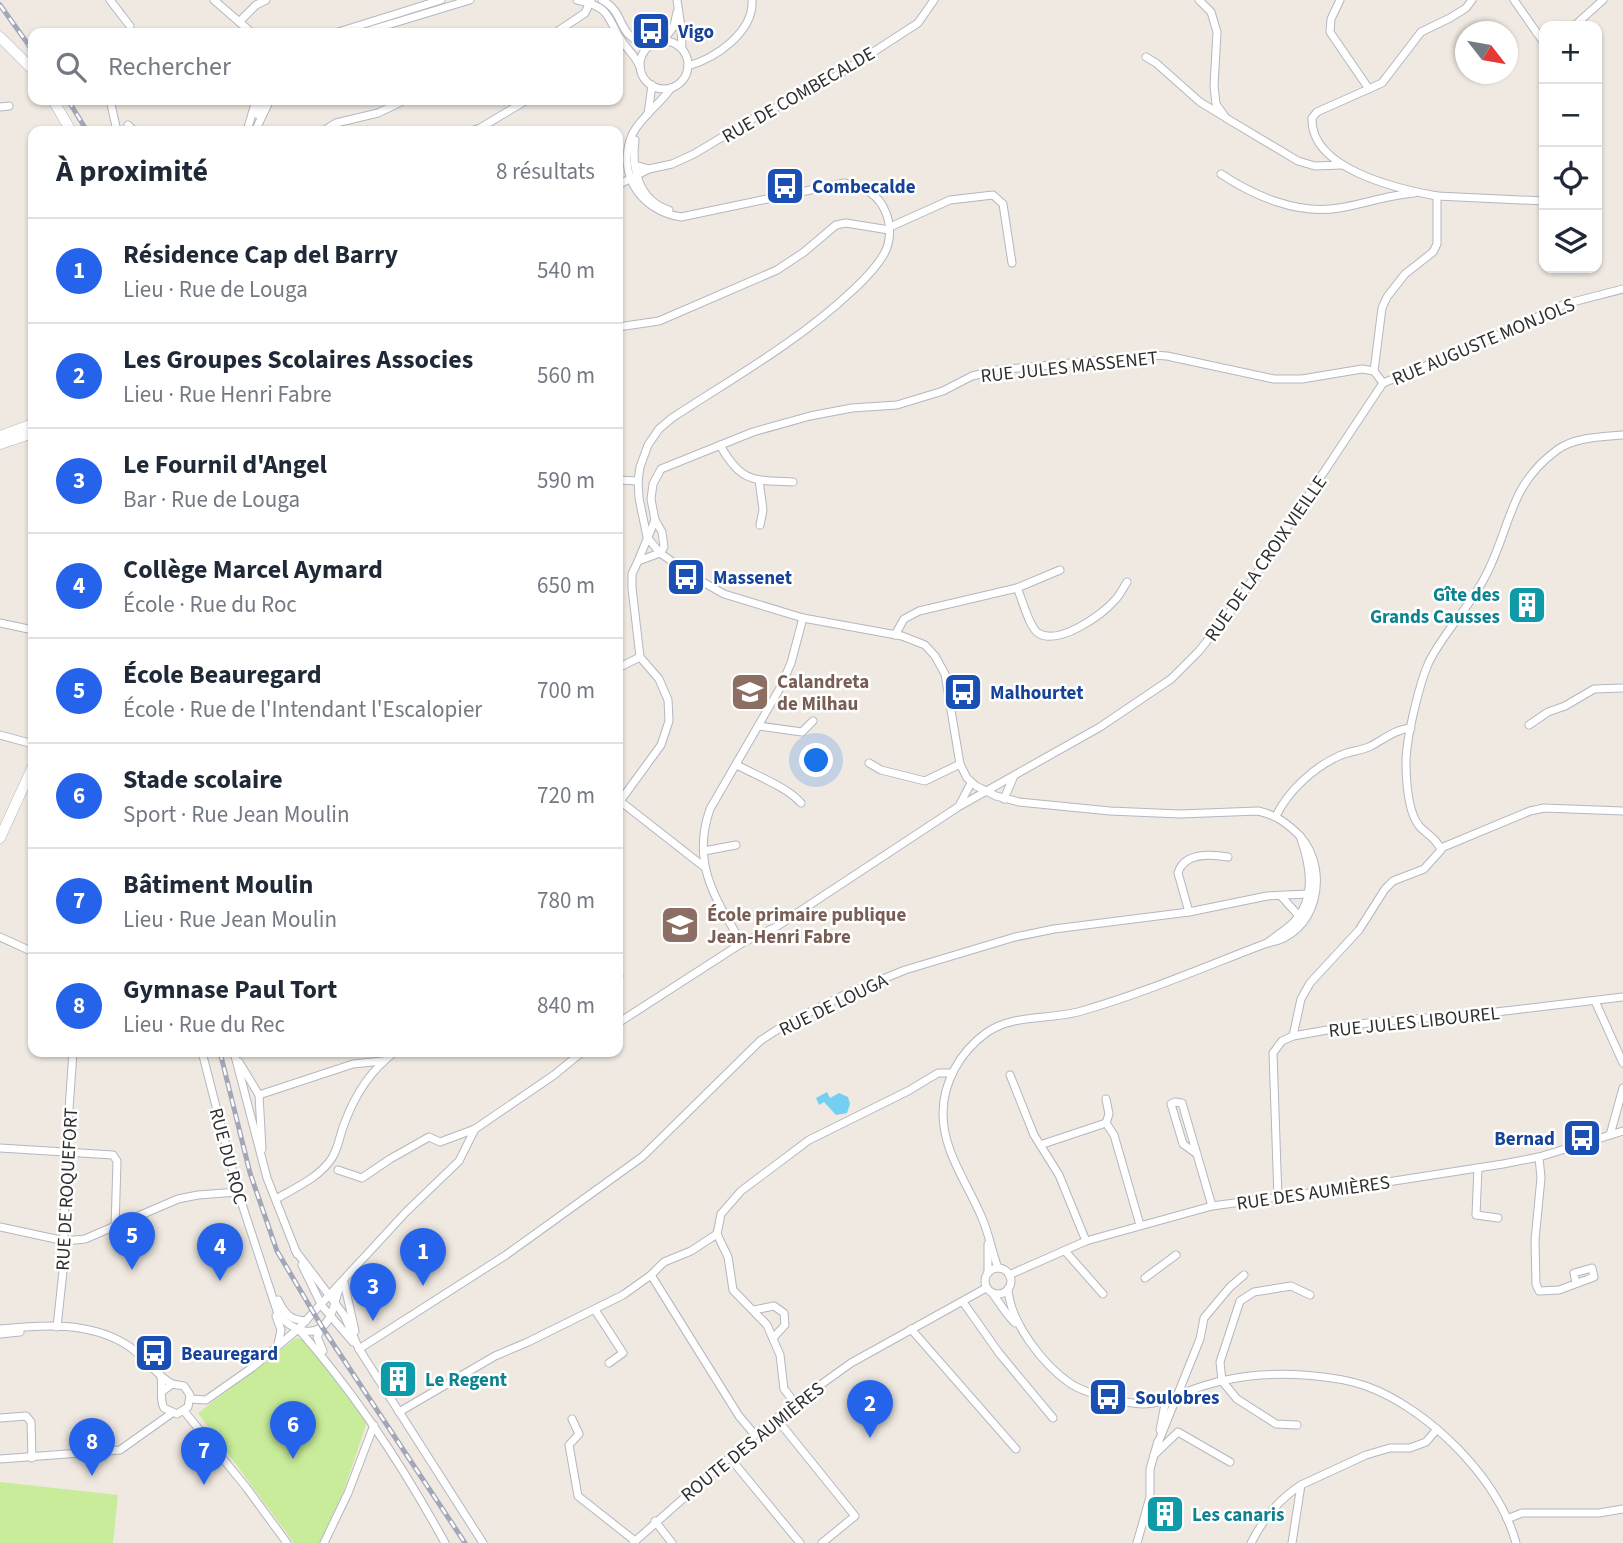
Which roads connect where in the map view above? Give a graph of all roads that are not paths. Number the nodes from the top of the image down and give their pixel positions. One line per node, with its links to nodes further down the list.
1 (110, 0): 19 (street)
2 (214, 0): 18 (street)
3 (266, 0): 18 (street)
4 (442, 0): 21 (street)
5 (470, 0): 22 (street)
6 (577, 0): 15 (street)
7 (602, 0): 29 (street)
8 (752, 0): 33 (street)
9 (934, 0): 59 (street, RUE DE COMBECALDE)
10 (1199, 0): 48 (street)
11 (1340, 0): 37 (street)
12 (1472, 0): 37 (street)
13 (1514, 0): 25 (street)
14 (1603, 0): 17 (street)
15 (590, 1): 23 (street); 24 (street)
16 (677, 2): 27 (street); 30 (street)
17 (1580, 21)
18 (239, 22): 20 (street)
19 (130, 26)
20 (246, 28)
21 (351, 28)
22 (378, 28)
23 (562, 28)
24 (614, 28)
25 (1539, 36)
26 (0, 37): 32 (main road)
27 (663, 41): 29 (street); 30 (street)
28 (623, 44): 34 (street)
29 (650, 46): 34 (street)
30 (682, 48): 33 (street)
31 (1146, 57): 48 (street)
32 (28, 65)
33 (688, 66): 36 (street)
34 (640, 68): 35 (street)
35 (652, 85): 36 (street); 47 (street)
36 (671, 88): 47 (street)
37 (1369, 89): 58 (street)
38 (56, 105): 50 (main road)
39 (111, 105): 51 (street)
40 (256, 105): 52 (street)
41 (261, 105): 53 (street)
42 (267, 105): 54 (street)
43 (395, 105): 55 (street)
44 (519, 105): 56 (street)
45 (9, 106): 46 (street)
46 (0, 107)
47 (648, 114): 49 (street)
48 (1226, 118): 58 (street)
49 (639, 124): 57 (street); 61 (street)
50 (68, 126)
51 (116, 126)
52 (253, 126)
53 (255, 126)
54 (256, 126)
55 (331, 126)
56 (483, 126)
57 (635, 165): 59 (street); 61 (street)
58 (1342, 165): 63 (street)
59 (649, 169): 61 (street, RUE DE COMBECALDE)
60 (1221, 174): 63 (street)
61 (634, 176): 62 (street, RUE DE COMBECALDE); 66 (street)
62 (623, 182)
63 (1422, 193): 64 (street)
64 (1437, 196): 65 (street); 70 (street)
65 (1539, 201)
66 (889, 229): 67 (street); 69 (street); 80 (street)
67 (1012, 263)
68 (1623, 289): 71 (street, RUE AUGUSTE MONJOLS)
69 (623, 326)
70 (1374, 371): 71 (street); 77 (street, RUE JULES MASSENET)
71 (1383, 383): 106 (street, RUE DE LA CROIX VIEILLE)
72 (28, 426): 75 (main road)
73 (28, 435): 76 (main road)
74 (1623, 435): 100 (street)
75 (0, 436)
76 (0, 443)
77 (720, 445): 79 (street); 82 (street, RUE JULES MASSENET)
78 (623, 480): 80 (street)
79 (759, 480): 81 (street); 83 (street)
80 (638, 481): 84 (street)
81 (793, 482)
82 (655, 520): 84 (street, RUE JULES MASSENET); 85 (street, RUE JULES MASSENET)
83 (760, 525)
84 (650, 534): 85 (street); 86 (street, RUE JULES MASSENET)
85 (662, 550): 86 (street); 90 (street)
86 (638, 561): 94 (street, RUE JULES MASSENET)
87 (1060, 570): 89 (street)
88 (1127, 582): 89 (street)
89 (1017, 588): 93 (street)
90 (803, 618): 93 (street); 99 (street)
91 (0, 623): 92 (street)
92 (28, 630)
93 (895, 635): 104 (street)
94 (640, 657): 95 (street); 110 (street)
95 (623, 666)
96 (1623, 688): 98 (street)
97 (813, 721): 99 (street)
98 (1529, 725)
99 (759, 726): 105 (street)
100 (1411, 727): 116 (street); 120 (street)
101 (0, 735): 102 (street)
102 (28, 743)
103 (869, 763): 104 (street)
104 (960, 764): 108 (street)
105 (737, 765): 112 (street); 121 (street)
106 (1014, 775): 109 (street, RUE DE LA CROIX VIEILLE); 111 (street)
107 (28, 776): 118 (main road)
108 (974, 785): 109 (street); 114 (street, RUE DE LA CROIX VIEILLE)
109 (985, 792): 111 (street); 114 (street, RUE DE LA CROIX VIEILLE)
110 (623, 797)
111 (1004, 799): 116 (street)
112 (801, 803)
113 (623, 806): 123 (street)
114 (958, 807): 129 (street, RUE DE LA CROIX VIEILLE)
115 (1623, 811): 120 (street)
116 (1276, 816): 117 (street)
117 (1300, 836): 124 (street); 130 (street)
118 (0, 838)
119 (736, 845): 121 (street)
120 (1441, 848): 135 (street)
121 (704, 850): 123 (street)
122 (1228, 857): 126 (street)
123 (703, 866): 129 (street)
124 (1308, 894): 125 (street, RUE DE LOUGA); 127 (street)
125 (1281, 897): 126 (street, RUE DE LOUGA); 127 (street)
126 (1189, 912): 204 (street, RUE DE LOUGA)
127 (1299, 916): 130 (street)
128 (0, 937): 131 (street)
129 (743, 943): 134 (street, RUE DE LA CROIX VIEILLE)
130 (1267, 943): 144 (street)
131 (28, 950)
132 (1623, 997): 133 (street, RUE JULES LIBOUREL)
133 (1595, 1001): 135 (street, RUE JULES LIBOUREL); 143 (street)
134 (623, 1020)
135 (1293, 1036): 162 (street)
136 (73, 1057): 155 (street, RUE DE ROQUEFORT)
137 (203, 1057): 161 (street, RUE DU ROC)
138 (235, 1057): 158 (street)
139 (236, 1057): 147 (street)
140 (388, 1057): 142 (street)
141 (576, 1057): 150 (street)
142 (383, 1060): 147 (street); 163 (street)
143 (1623, 1063)
144 (951, 1073): 169 (street); 170 (street)
145 (1010, 1075): 153 (street)
146 (1623, 1088): 152 (street)
147 (258, 1095): 158 (street)
148 (1106, 1099): 149 (street)
149 (1106, 1123): 153 (street); 166 (street)
150 (475, 1129): 160 (street); 182 (street)
151 (1623, 1131): 152 (street, RUE DES AUMIÈRES)
152 (1610, 1135): 157 (street, RUE DES AUMIÈRES)
153 (1040, 1145): 172 (street)
154 (0, 1148): 155 (street)
155 (66, 1152): 168 (street); 171 (street, RUE DE ROQUEFORT)
156 (1197, 1154): 156 (street); 164 (street)
157 (1539, 1157): 159 (street, RUE DES AUMIÈRES); 183 (street)
158 (264, 1168): 163 (street)
159 (1478, 1168): 162 (street, RUE DES AUMIÈRES); 165 (street)
160 (338, 1170)
161 (238, 1192): 168 (street); 184 (street, RUE DU ROC)
162 (1278, 1198): 164 (street, RUE DES AUMIÈRES)
163 (276, 1199): 173 (street)
164 (1212, 1206): 166 (street, RUE DES AUMIÈRES)
165 (1498, 1218)
166 (1140, 1225): 172 (street, RUE DES AUMIÈRES)
167 (0, 1227): 171 (street)
168 (116, 1228): 171 (street)
169 (717, 1234): 178 (street); 193 (street)
170 (988, 1237): 176 (street); 177 (street)
171 (65, 1241): 197 (street, RUE DE ROQUEFORT)
172 (1086, 1241): 174 (street, RUE DES AUMIÈRES)
173 (295, 1250): 189 (street); 191 (street)
174 (1065, 1251): 179 (street, RUE DES AUMIÈRES); 187 (street)
175 (1176, 1255): 181 (street)
176 (998, 1268): 177 (street); 179 (street)
177 (988, 1273): 186 (street)
178 (651, 1275): 192 (street); 227 (street)
179 (1009, 1275): 185 (street)
180 (1244, 1275): 211 (street)
181 (1145, 1278)
182 (344, 1282): 189 (street); 204 (street)
183 (1576, 1283)
184 (270, 1288): 195 (street); 199 (street, RUE DU ROC); 203 (street)
185 (1008, 1289): 186 (street); 196 (street)
186 (989, 1290): 190 (street, ROUTE DES AUMIÈRES); 196 (street)
187 (1103, 1294)
188 (1310, 1295): 208 (street)
189 (331, 1299): 191 (street); 194 (street); 204 (street)
190 (963, 1302): 200 (street, ROUTE DES AUMIÈRES); 222 (street)
191 (322, 1306): 194 (street); 195 (street)
192 (595, 1310): 205 (street); 217 (street)
193 (754, 1310): 202 (street); 202 (street)
194 (331, 1316): 198 (street); 204 (street)
195 (306, 1321): 199 (street)
196 (1019, 1326): 213 (street)
197 (57, 1327): 201 (street); 207 (street)
198 (322, 1327): 199 (street); 206 (street)
199 (298, 1329): 203 (street); 206 (street, RUE DU ROC)
200 (912, 1329): 214 (street, ROUTE DES AUMIÈRES); 229 (street)
201 (0, 1331)
202 (773, 1338): 214 (street)
203 (278, 1346): 212 (street)
204 (359, 1349): 217 (street)
205 (609, 1363)
206 (338, 1375): 224 (street)
207 (161, 1378): 209 (street); 210 (street)
208 (1222, 1381): 211 (street); 225 (street); 226 (street)
209 (172, 1384): 210 (street); 212 (street)
210 (163, 1391): 215 (street)
211 (1178, 1395): 213 (street); 228 (street)
212 (191, 1399): 216 (street)
213 (1166, 1399): 228 (street)
214 (795, 1403): 221 (street, ROUTE DES AUMIÈRES)
215 (164, 1408): 218 (street); 220 (street)
216 (184, 1411): 218 (street); 240 (street)
217 (399, 1412): 243 (street)
218 (172, 1413): 220 (street)
219 (0, 1418): 231 (street)
220 (164, 1418): 231 (street)
221 (776, 1418): 227 (street, ROUTE DES AUMIÈRES); 246 (street)
222 (1053, 1418)
223 (572, 1419): 239 (street, ROUTE DES AUMIÈRES)
224 (374, 1425): 241 (street); 242 (street)
225 (1297, 1425)
226 (1437, 1429): 235 (street); 237 (street)
227 (755, 1435): 232 (street, ROUTE DES AUMIÈRES)
228 (1157, 1443): 230 (street)
229 (1016, 1449)
230 (1154, 1455): 234 (street); 247 (street)
231 (32, 1458): 233 (street)
232 (730, 1458): 238 (street, ROUTE DES AUMIÈRES); 245 (street)
233 (0, 1459)
234 (1230, 1462)
235 (1301, 1485): 248 (street); 249 (street)
236 (1623, 1509): 237 (street)
237 (1507, 1519): 250 (street)
238 (655, 1521): 239 (street, ROUTE DES AUMIÈRES); 244 (street)
239 (634, 1542)
240 (287, 1543)
241 (324, 1543)
242 (445, 1543)
243 (483, 1543)
244 (672, 1543)
245 (800, 1543)
246 (822, 1543)
247 (1138, 1543)
248 (1251, 1543)
249 (1292, 1543)
250 (1516, 1543)

